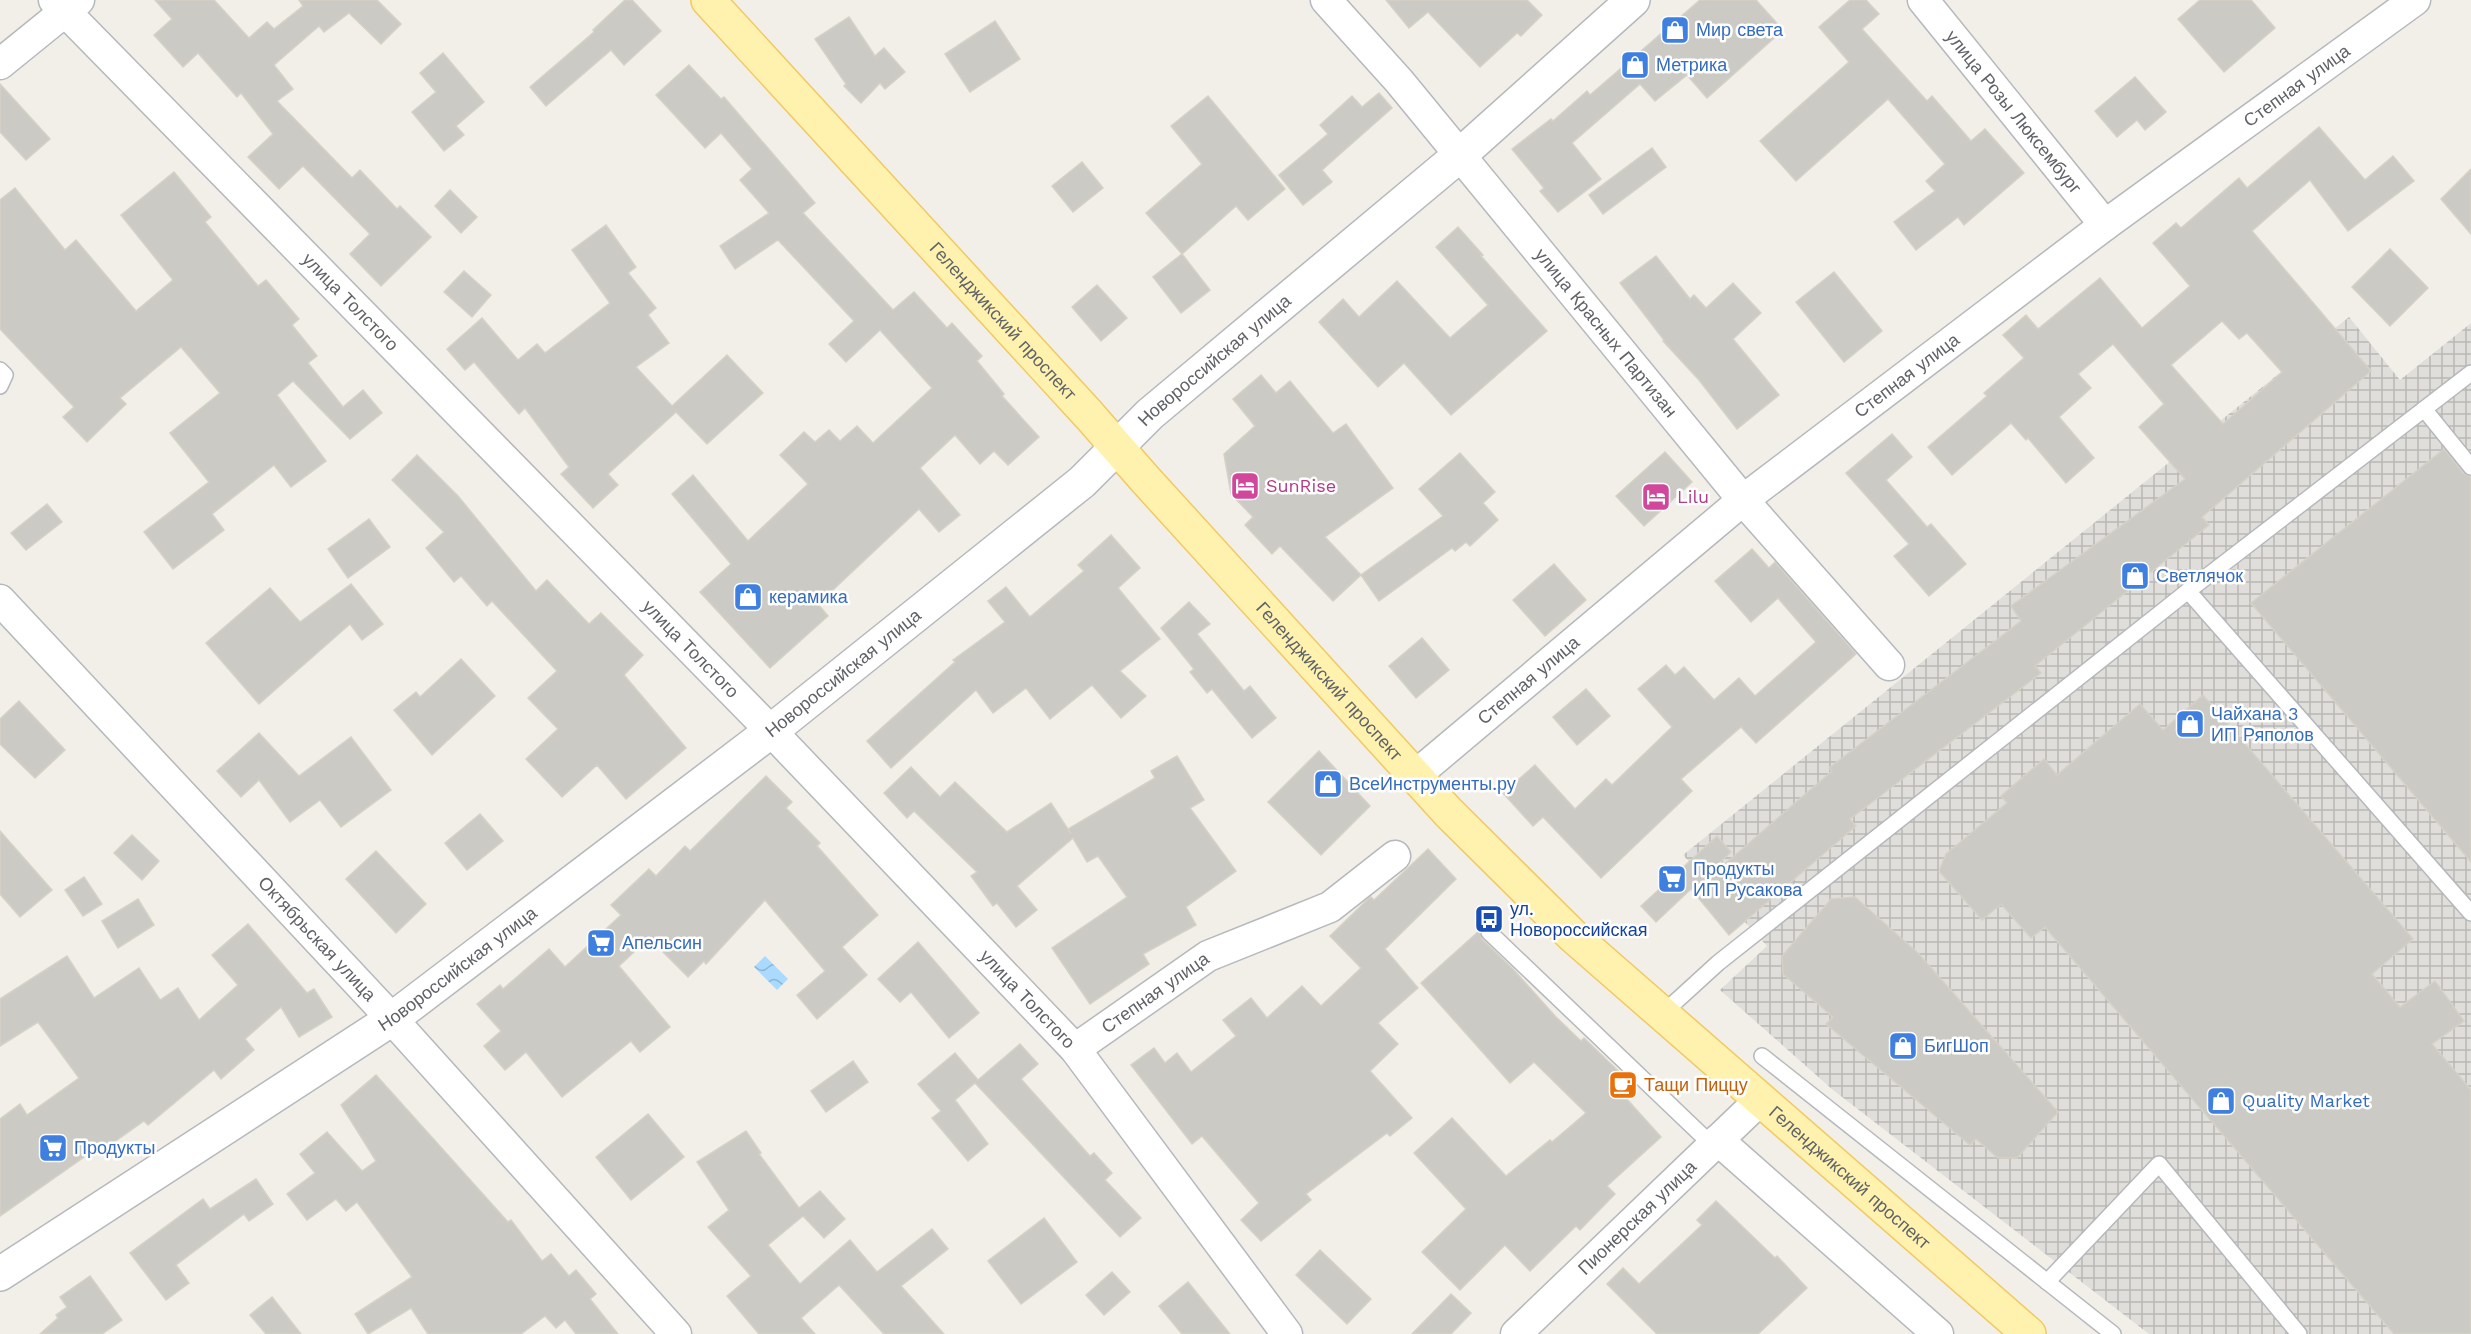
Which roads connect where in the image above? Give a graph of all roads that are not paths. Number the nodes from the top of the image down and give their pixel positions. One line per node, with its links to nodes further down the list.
1 (708, 0): 14 (main road, Геленджикский проспект)
2 (1326, 0): 8 (street, улица Красных Партизан)
3 (1633, 0): 8 (street, Новороссийская улица)
4 (1923, 0): 9 (street, улица Розы Люксембург)
5 (2415, 0): 9 (street, Степная улица)
6 (66, 4): 7 (street); 20 (street, улица Толстого)
7 (0, 64)
8 (1460, 155): 14 (street, Новороссийская улица); 16 (street, улица Красных Партизан)
9 (2105, 225): 16 (street, Степная улица)
10 (0, 370): 12 (lane)
11 (2471, 373): 13 (lane)
12 (0, 386)
13 (2424, 409): 15 (lane); 17 (lane)
14 (1117, 448): 20 (street, Новороссийская улица); 21 (main road, Геленджикский проспект)
15 (2471, 467)
16 (1743, 500): 19 (street, улица Красных Партизан); 21 (street, Степная улица)
17 (2188, 591): 23 (lane); 25 (lane)
18 (0, 600): 26 (street, Октябрьская улица)
19 (1889, 665)
20 (771, 731): 26 (street, Новороссийская улица); 27 (street, улица Толстого)
21 (1416, 775): 25 (main road, Геленджикский проспект)
22 (1395, 856): 27 (street, Степная улица)
23 (2471, 913)
24 (1489, 932): 30 (lane)
25 (1661, 1015): 29 (main road, Геленджикский проспект)
26 (392, 1019): 31 (street, Новороссийская улица); 34 (street, Октябрьская улица)
27 (1075, 1049): 35 (street, улица Толстого)
28 (1762, 1056): 32 (lane)
29 (1760, 1100): 30 (street, Пионерская улица); 37 (main road, Геленджикский проспект)
30 (1715, 1143): 33 (street, Пионерская улица); 36 (street)
31 (0, 1274)
32 (2047, 1282): 38 (lane); 39 (lane)
33 (1528, 1330)
34 (676, 1334)
35 (1287, 1334)
36 (1938, 1334)
37 (2029, 1334)
38 (2113, 1334)
39 (2299, 1334)

